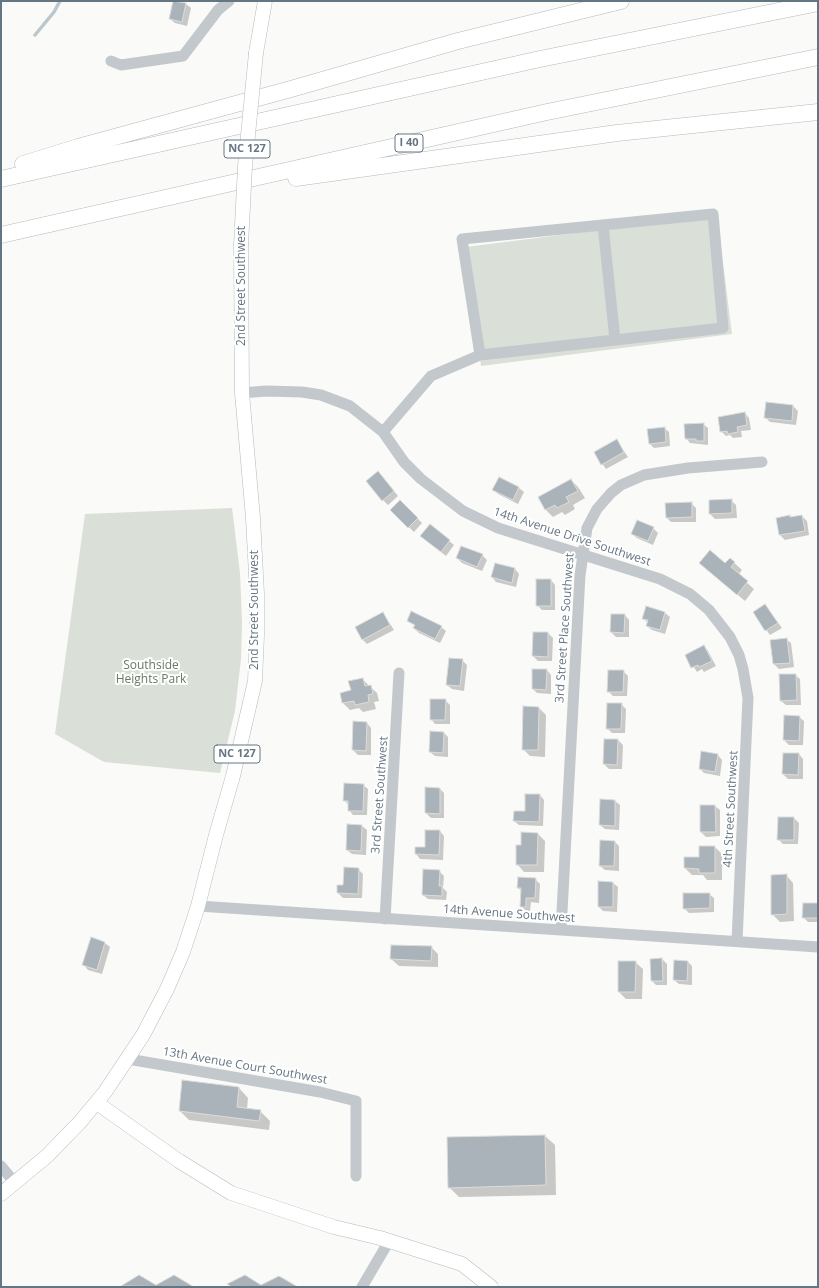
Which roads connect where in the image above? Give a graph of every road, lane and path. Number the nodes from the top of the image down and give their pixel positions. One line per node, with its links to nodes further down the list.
1 (230, 1): 6 (street)
2 (265, 1): 17 (main road, 2nd Street Southwest / NC 127, bridge)
3 (621, 1): 10 (highway)
4 (818, 3): 11 (highway)
5 (818, 57): 12 (highway, I 40)
6 (111, 62)
7 (818, 112): 9 (highway)
8 (818, 119): 9 (highway)
9 (750, 120): 12 (highway)
10 (1, 172)
11 (1, 178)
12 (207, 190): 14 (highway, I 40)
13 (603, 225): 15 (street); 15 (street); 16 (street)
14 (1, 235)
15 (616, 340): 16 (street)
16 (480, 355): 18 (street)
17 (242, 394): 18 (street, 14th Avenue Drive Southwest); 23 (main road, 2nd Street Southwest / NC 127)
18 (383, 432): 20 (street, 14th Avenue Drive Southwest)
19 (762, 462): 20 (street, 3rd Street Place Southwest)
20 (583, 554): 22 (street, 14th Avenue Drive Southwest); 25 (street, 3rd Street Place Southwest)
21 (399, 673): 24 (street, 3rd Street Southwest)
22 (745, 679): 26 (street, 4th Street Southwest)
23 (198, 906): 24 (street, 14th Avenue Southwest); 28 (main road, 2nd Street Southwest / NC 127)
24 (385, 919): 25 (street, 14th Avenue Southwest)
25 (561, 930): 26 (street, 14th Avenue Southwest)
26 (738, 941): 27 (street, 14th Avenue Southwest)
27 (818, 947)
28 (128, 1059): 29 (main road, 2nd Street Southwest / NC 127); 31 (street, 13th Avenue Court Southwest)
29 (97, 1103): 32 (main road, 2nd Street Southwest / NC 127); 34 (main road)
30 (1, 1166): 32 (street)
31 (356, 1176)
32 (15, 1183): 33 (main road, 2nd Street Southwest / NC 127)
33 (1, 1194)
34 (384, 1240): 35 (street); 36 (main road)
35 (362, 1287)
36 (491, 1287)

